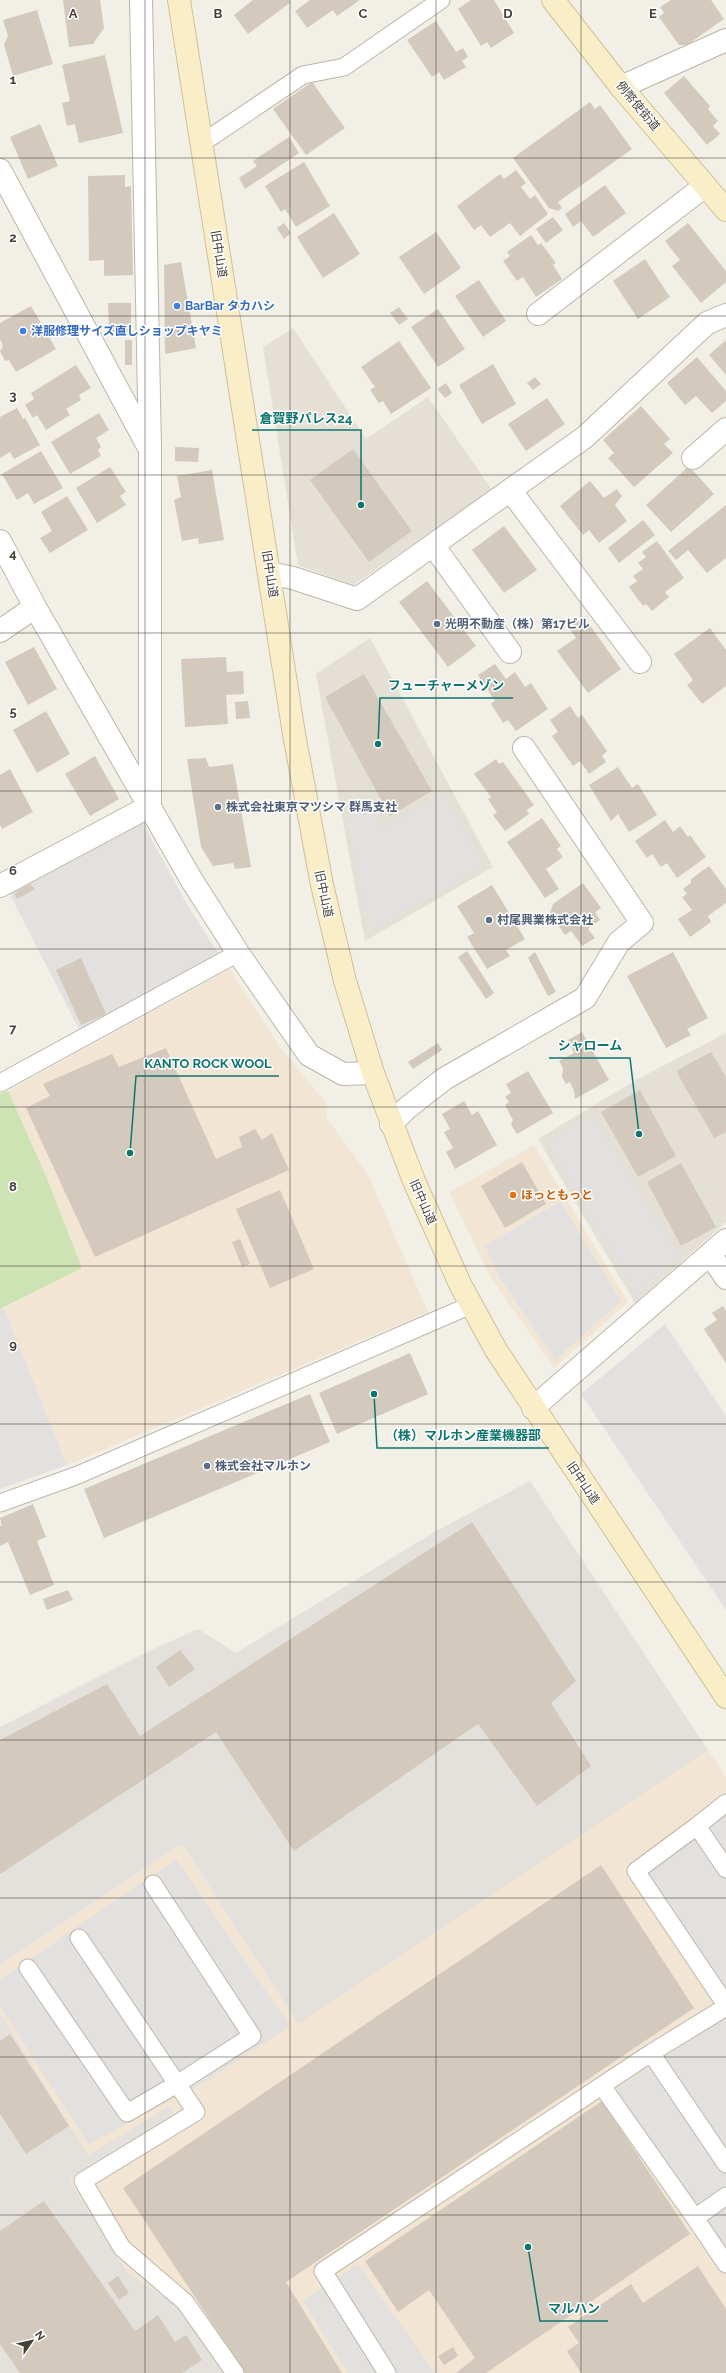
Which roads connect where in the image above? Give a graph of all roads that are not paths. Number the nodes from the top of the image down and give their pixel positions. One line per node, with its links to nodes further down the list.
1 (141, 0): 14 (street)
2 (179, 0): 7 (main road, 旧中山道)
3 (442, 0): 7 (lane)
4 (552, 0): 6 (main road, 例幣使街道)
5 (726, 40): 6 (street)
6 (621, 87): 9 (main road, 例幣使街道)
7 (202, 143): 19 (main road, 旧中山道)
8 (0, 170): 14 (street)
9 (705, 186): 10 (main road, 例幣使街道); 11 (street)
10 (726, 210)
11 (538, 314)
12 (726, 315): 16 (street)
13 (726, 429): 15 (street)
14 (150, 449): 25 (street)
15 (693, 458)
16 (510, 490): 18 (street); 23 (street)
17 (0, 541): 20 (street)
18 (433, 545): 19 (street); 22 (street)
19 (270, 573): 28 (main road, 旧中山道)
20 (35, 607): 21 (street); 25 (street)
21 (0, 631)
22 (510, 652)
23 (640, 662)
24 (524, 748): 30 (street)
25 (150, 806): 26 (street); 27 (street)
26 (0, 886)
27 (238, 953): 28 (street); 29 (lane)
28 (373, 1073): 30 (main road, 旧中山道)
29 (0, 1083)
30 (392, 1124): 34 (main road, 旧中山道)
31 (726, 1240): 32 (street)
32 (710, 1254): 33 (street); 35 (street)
33 (726, 1278)
34 (471, 1305): 35 (main road, 旧中山道); 36 (lane)
35 (533, 1408): 37 (main road, 旧中山道)
36 (0, 1503)
37 (726, 1697)
38 (726, 1803): 39 (lane)
39 (697, 1826): 40 (lane); 44 (lane)
40 (726, 1869)
41 (153, 1884): 46 (lane)
42 (78, 1938): 46 (lane)
43 (28, 1968): 46 (lane)
44 (726, 2006): 45 (lane)
45 (651, 2053): 47 (lane); 48 (lane)
46 (178, 2084): 52 (lane)
47 (602, 2086): 50 (lane); 53 (lane)
48 (726, 2164)
49 (726, 2196): 50 (lane)
50 (695, 2218): 51 (lane)
51 (726, 2264)
52 (235, 2373)
53 (387, 2373)

